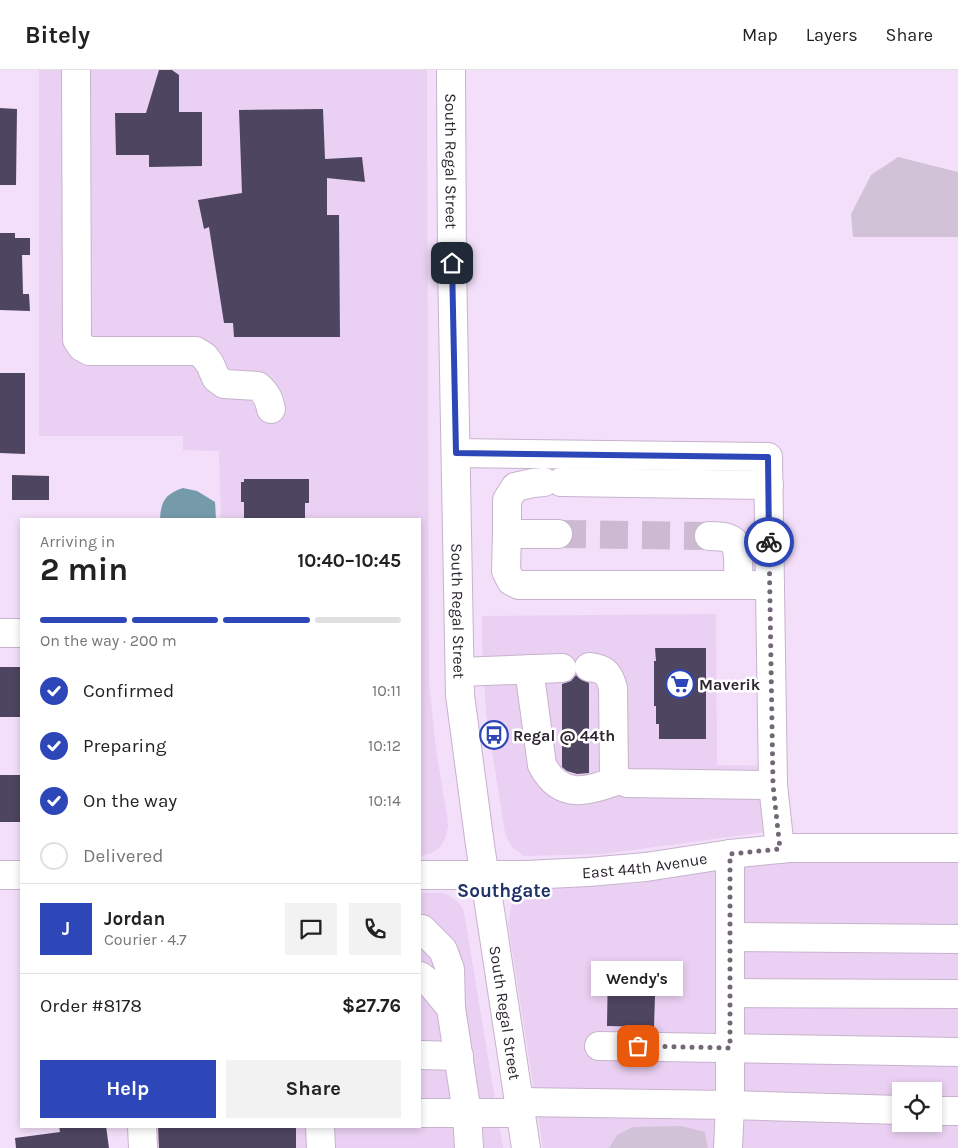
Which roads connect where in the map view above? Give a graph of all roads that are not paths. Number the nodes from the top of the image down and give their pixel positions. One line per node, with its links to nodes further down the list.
1 (76, 70): 3 (main road)
2 (451, 70): 4 (main road, South Regal Street)
3 (270, 409)
4 (456, 453): 5 (main road); 14 (main road, South Regal Street)
5 (769, 485): 6 (main road); 10 (main road)
6 (507, 534): 7 (main road); 9 (main road)
7 (558, 534)
8 (709, 536): 9 (main road)
9 (738, 585): 10 (main road)
10 (770, 585): 16 (main road)
11 (0, 633): 12 (main road)
12 (20, 633)
13 (528, 669): 14 (main road); 15 (main road); 15 (main road)
14 (460, 672): 20 (main road, South Regal Street)
15 (619, 780): 16 (main road)
16 (773, 785): 18 (main road)
17 (958, 848): 18 (main road, East 44th Avenue)
18 (780, 849): 19 (main road, East 44th Avenue)
19 (730, 854): 20 (main road, East 44th Avenue); 25 (main road)
20 (484, 874): 23 (main road, East 44th Avenue); 38 (main road, South Regal Street)
21 (0, 875): 22 (main road)
22 (20, 875)
23 (421, 875)
24 (421, 929): 31 (main road)
25 (730, 937): 26 (main road); 28 (main road)
26 (958, 939)
27 (421, 977): 31 (main road)
28 (730, 993): 29 (main road); 33 (main road)
29 (958, 994)
30 (421, 1002): 31 (main road)
31 (452, 1008): 36 (main road)
32 (599, 1046): 33 (main road)
33 (730, 1048): 34 (main road); 37 (main road)
34 (958, 1052)
35 (421, 1054): 36 (main road)
36 (459, 1056): 43 (main road)
37 (730, 1105): 38 (main road); 39 (main road); 50 (main road)
38 (520, 1107): 43 (main road); 49 (main road, South Regal Street)
39 (892, 1110)
40 (942, 1111): 41 (main road)
41 (958, 1111)
42 (421, 1113): 43 (main road)
43 (467, 1113): 48 (main road)
44 (142, 1128): 46 (main road)
45 (320, 1128): 47 (main road)
46 (142, 1148)
47 (321, 1148)
48 (468, 1148)
49 (526, 1148)
50 (728, 1148)

